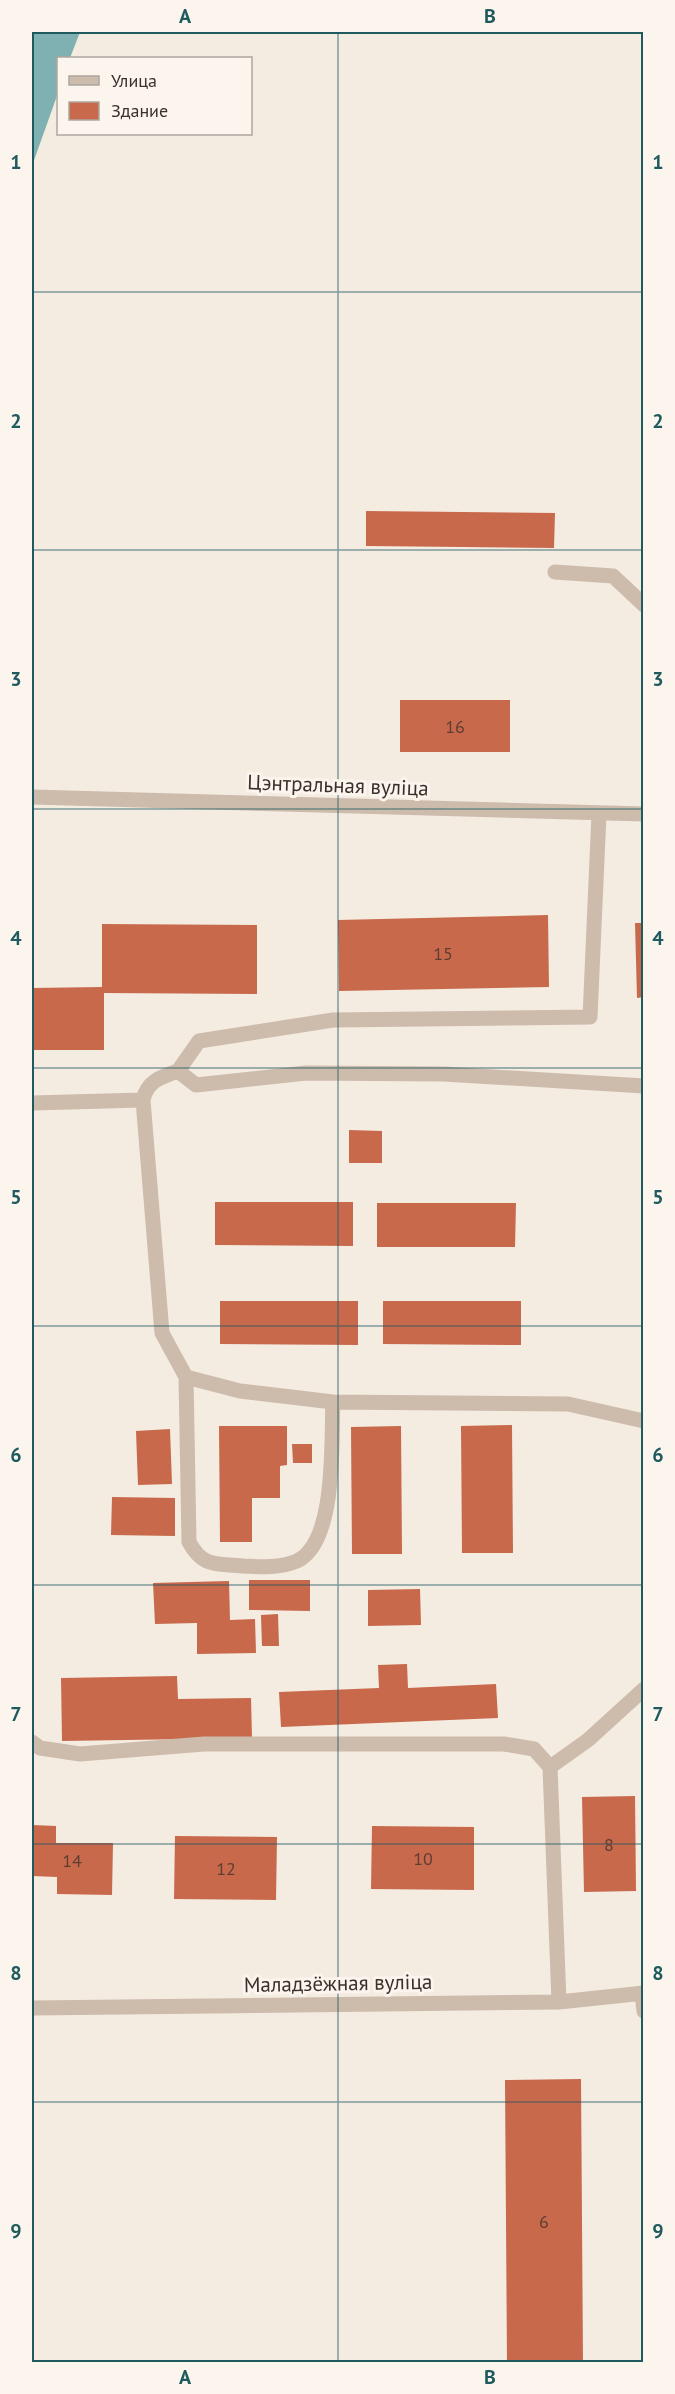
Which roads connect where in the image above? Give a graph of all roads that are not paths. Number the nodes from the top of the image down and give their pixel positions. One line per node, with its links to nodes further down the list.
1 (555, 572): 2 (street)
2 (644, 605)
3 (32, 797): 4 (street, Цэнтральная вуліца)
4 (599, 814): 5 (street, Цэнтральная вуліца); 6 (street)
5 (644, 814)
6 (178, 1071): 7 (street); 8 (street)
7 (644, 1086)
8 (143, 1100): 9 (street); 10 (street)
9 (32, 1103)
10 (186, 1377): 11 (street); 11 (street)
11 (333, 1402): 12 (street)
12 (644, 1421)
13 (644, 1689): 15 (street)
14 (32, 1742): 15 (street)
15 (550, 1767): 17 (street)
16 (643, 1994): 17 (street, Маладзёжная вуліца); 19 (street)
17 (559, 2002): 18 (street, Маладзёжная вуліца)
18 (32, 2008)
19 (644, 2011)

